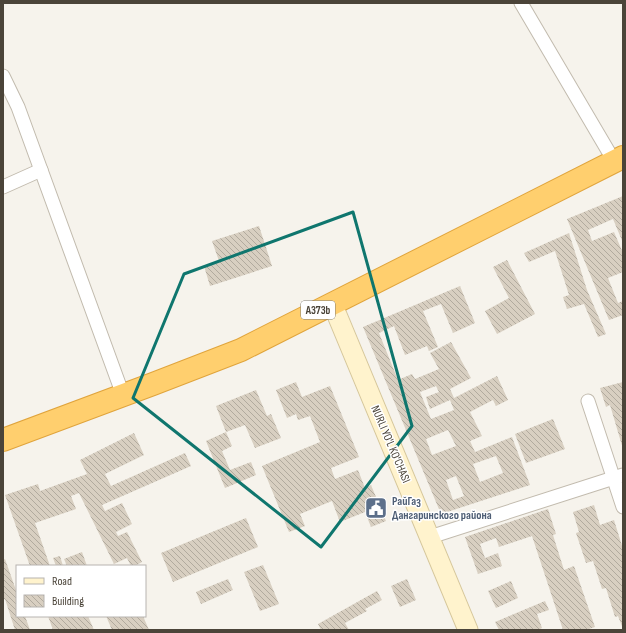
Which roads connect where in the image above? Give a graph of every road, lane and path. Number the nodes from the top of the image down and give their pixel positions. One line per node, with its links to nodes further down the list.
1 (521, 3): 3 (street)
2 (3, 76): 4 (street)
3 (618, 159): 6 (highway, A373b)
4 (41, 170): 5 (street); 7 (street)
5 (3, 187)
6 (332, 303): 7 (highway, A373b); 12 (main road, NURLI YO'L KO'CHASI)
7 (123, 395): 9 (highway, A373b)
8 (588, 401): 10 (street)
9 (3, 440)
10 (618, 476): 11 (street); 12 (street)
11 (623, 507)
12 (430, 537): 13 (main road, NURLI YO'L KO'CHASI)
13 (468, 630)

